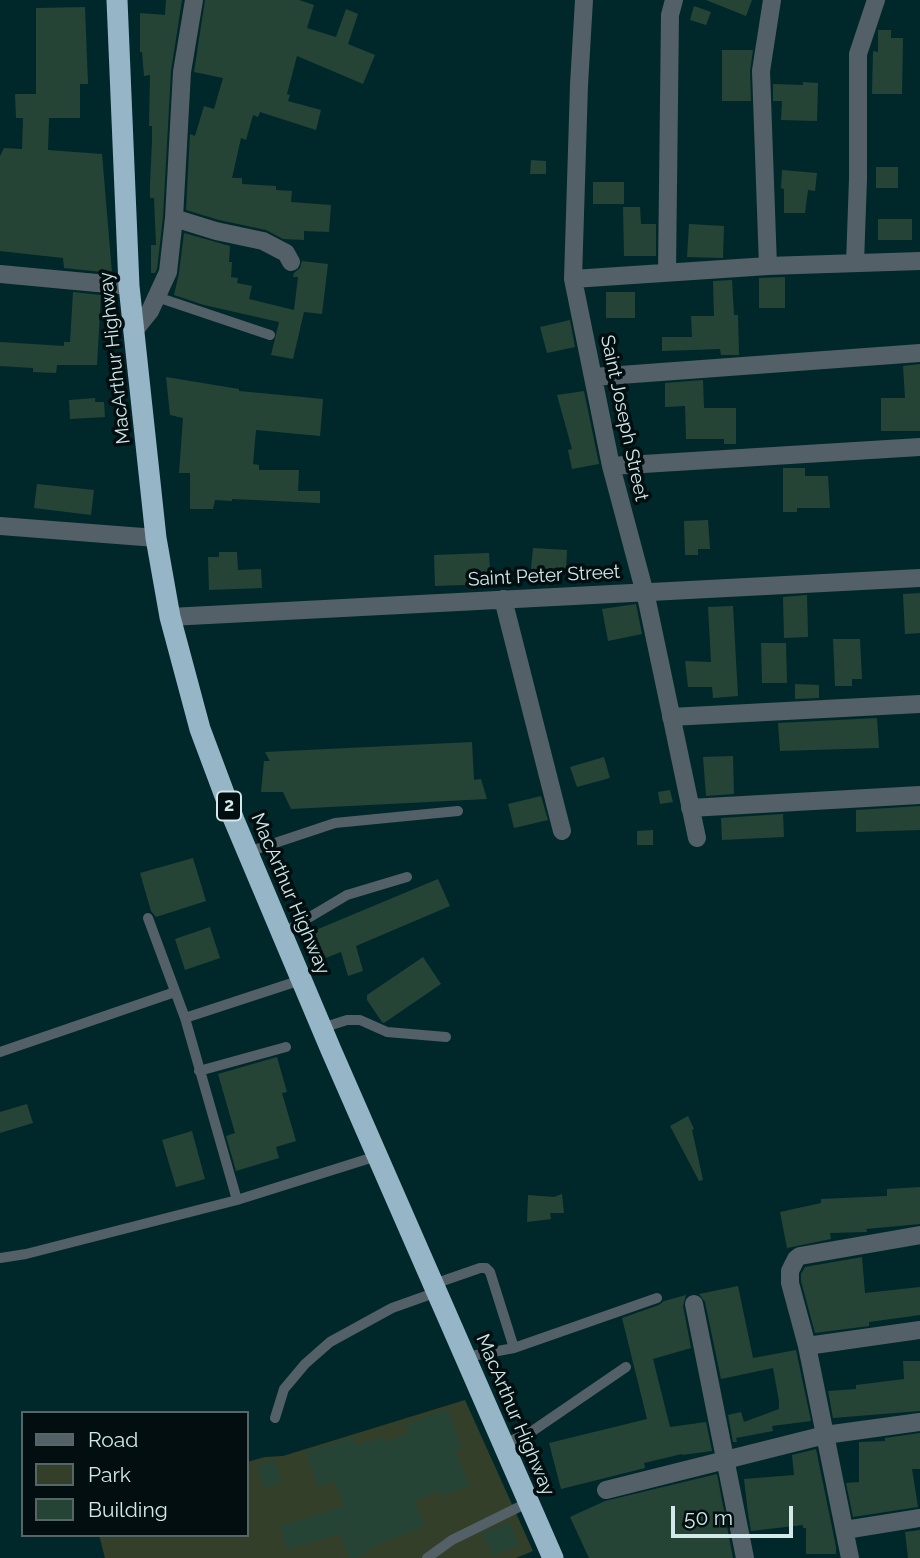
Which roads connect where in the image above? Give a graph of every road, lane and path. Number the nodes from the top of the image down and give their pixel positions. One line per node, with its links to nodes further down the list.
1 (117, 0): 15 (highway, MacArthur Highway / 2)
2 (194, 0): 7 (street)
3 (584, 0): 14 (street, Saint Joseph Street)
4 (674, 0): 12 (street)
5 (772, 0): 11 (street)
6 (876, 0): 10 (street)
7 (174, 218): 9 (street); 16 (street)
8 (920, 261): 10 (street)
9 (291, 262)
10 (855, 263): 11 (street)
11 (768, 266): 12 (street)
12 (667, 272): 14 (street)
13 (0, 274): 15 (street)
14 (573, 279): 20 (street, Saint Joseph Street)
15 (129, 286): 17 (highway, MacArthur Highway / 2)
16 (157, 297): 17 (street); 18 (lane)
17 (134, 331): 24 (highway, MacArthur Highway / 2)
18 (270, 335)
19 (920, 353): 20 (street)
20 (593, 377): 22 (street, Saint Joseph Street)
21 (920, 447): 22 (street)
22 (611, 466): 26 (street, Saint Joseph Street)
23 (0, 526): 24 (street)
24 (156, 538): 28 (highway, MacArthur Highway / 2)
25 (920, 578): 26 (street, Saint Peter Street)
26 (645, 592): 27 (street, Saint Peter Street); 30 (street, Saint Joseph Street)
27 (503, 599): 28 (street, Saint Peter Street); 34 (street)
28 (170, 617): 36 (highway, MacArthur Highway / 2)
29 (920, 704): 30 (street)
30 (671, 718): 32 (street, Saint Joseph Street)
31 (920, 796): 32 (street)
32 (690, 807): 35 (street, Saint Joseph Street)
33 (458, 811): 36 (lane)
34 (562, 831)
35 (697, 838)
36 (247, 852): 39 (highway, MacArthur Highway / 2)
37 (407, 877): 39 (lane)
38 (148, 918): 41 (lane)
39 (282, 934): 40 (highway, MacArthur Highway / 2)
40 (301, 980): 42 (lane); 43 (highway, MacArthur Highway / 2)
41 (175, 992): 42 (lane); 46 (lane)
42 (184, 1018): 47 (lane)
43 (322, 1028): 44 (lane); 48 (highway, MacArthur Highway / 2)
44 (446, 1037)
45 (286, 1047): 47 (lane)
46 (0, 1052)
47 (199, 1071): 49 (lane)
48 (379, 1156): 49 (lane); 52 (highway, MacArthur Highway / 2)
49 (237, 1200): 51 (lane)
50 (920, 1235): 56 (street)
51 (0, 1258)
52 (436, 1288): 57 (lane); 58 (highway, MacArthur Highway / 2); 60 (lane)
53 (657, 1298): 57 (lane)
54 (694, 1304): 64 (street)
55 (920, 1330): 56 (street)
56 (807, 1346): 62 (street)
57 (514, 1348): 58 (lane)
58 (466, 1357): 63 (highway, MacArthur Highway / 2)
59 (626, 1367): 63 (lane)
60 (275, 1419)
61 (920, 1422): 62 (street)
62 (825, 1435): 64 (street); 68 (street)
63 (503, 1444): 66 (highway, MacArthur Highway / 2)
64 (727, 1461): 65 (street); 71 (street)
65 (606, 1490)
66 (528, 1502): 69 (lane); 70 (highway, MacArthur Highway / 2)
67 (920, 1518): 68 (street)
68 (845, 1530): 72 (street)
69 (427, 1558)
70 (553, 1558)
71 (745, 1558)
72 (850, 1558)

